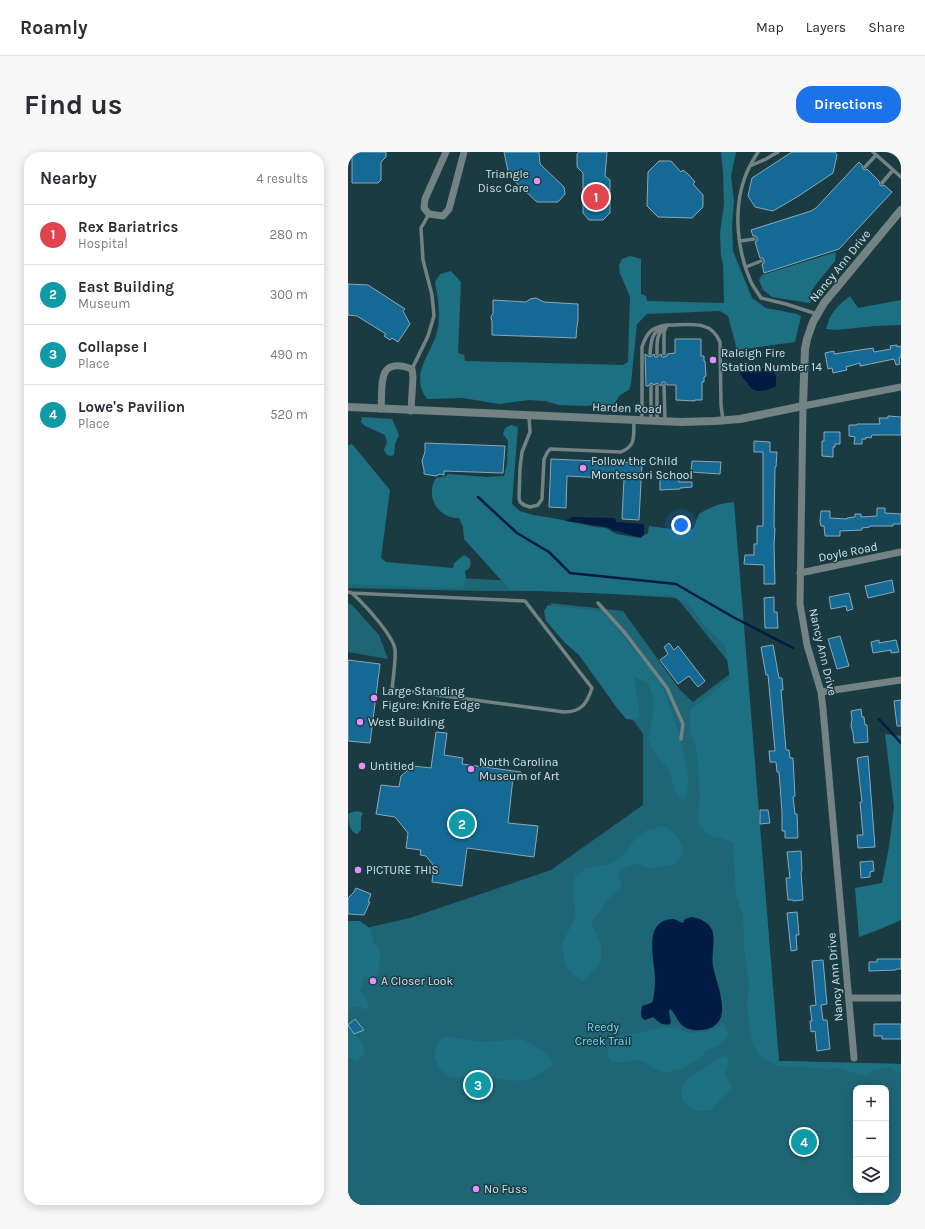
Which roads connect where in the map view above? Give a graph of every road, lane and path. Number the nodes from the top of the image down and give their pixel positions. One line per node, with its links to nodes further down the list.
1 (446, 152): 12 (street)
2 (464, 152): 12 (street)
3 (758, 152): 6 (lane)
4 (778, 152): 6 (lane)
5 (874, 153): 7 (lane); 8 (lane)
6 (750, 166): 14 (lane)
7 (865, 167)
8 (893, 170): 9 (lane); 10 (lane)
9 (901, 177)
10 (882, 183)
11 (901, 210): 17 (street, Nancy Ann Drive)
12 (430, 214): 22 (lane)
13 (754, 239): 14 (lane)
14 (740, 241): 16 (lane)
15 (761, 261): 16 (lane)
16 (746, 267): 17 (lane)
17 (816, 314): 27 (street, Nancy Ann Drive)
18 (667, 325): 19 (lane); 20 (lane); 21 (lane); 32 (lane); 34 (lane)
19 (650, 354)
20 (657, 354)
21 (664, 354)
22 (412, 369): 29 (street); 30 (street)
23 (664, 385): 33 (lane)
24 (651, 386): 33 (lane)
25 (657, 386): 33 (lane)
26 (901, 387): 27 (street, Harden Road)
27 (803, 406): 34 (street, Harden Road); 36 (street, Nancy Ann Drive)
28 (348, 407): 29 (street, Harden Road)
29 (381, 409): 30 (street, Harden Road)
30 (411, 410): 31 (street, Harden Road)
31 (529, 415): 32 (street, Harden Road); 32 (lane)
32 (638, 421): 33 (street, Harden Road)
33 (658, 421): 34 (street, Harden Road)
34 (723, 421)
35 (901, 552): 36 (street, Doyle Road)
36 (800, 573): 40 (street, Nancy Ann Drive)
37 (350, 592): 37 (lane)
38 (598, 603): 41 (lane)
39 (901, 680): 40 (street)
40 (821, 692): 42 (street, Nancy Ann Drive)
41 (681, 739)
42 (849, 998): 43 (street); 44 (street, Nancy Ann Drive)
43 (901, 998)
44 (854, 1058)

